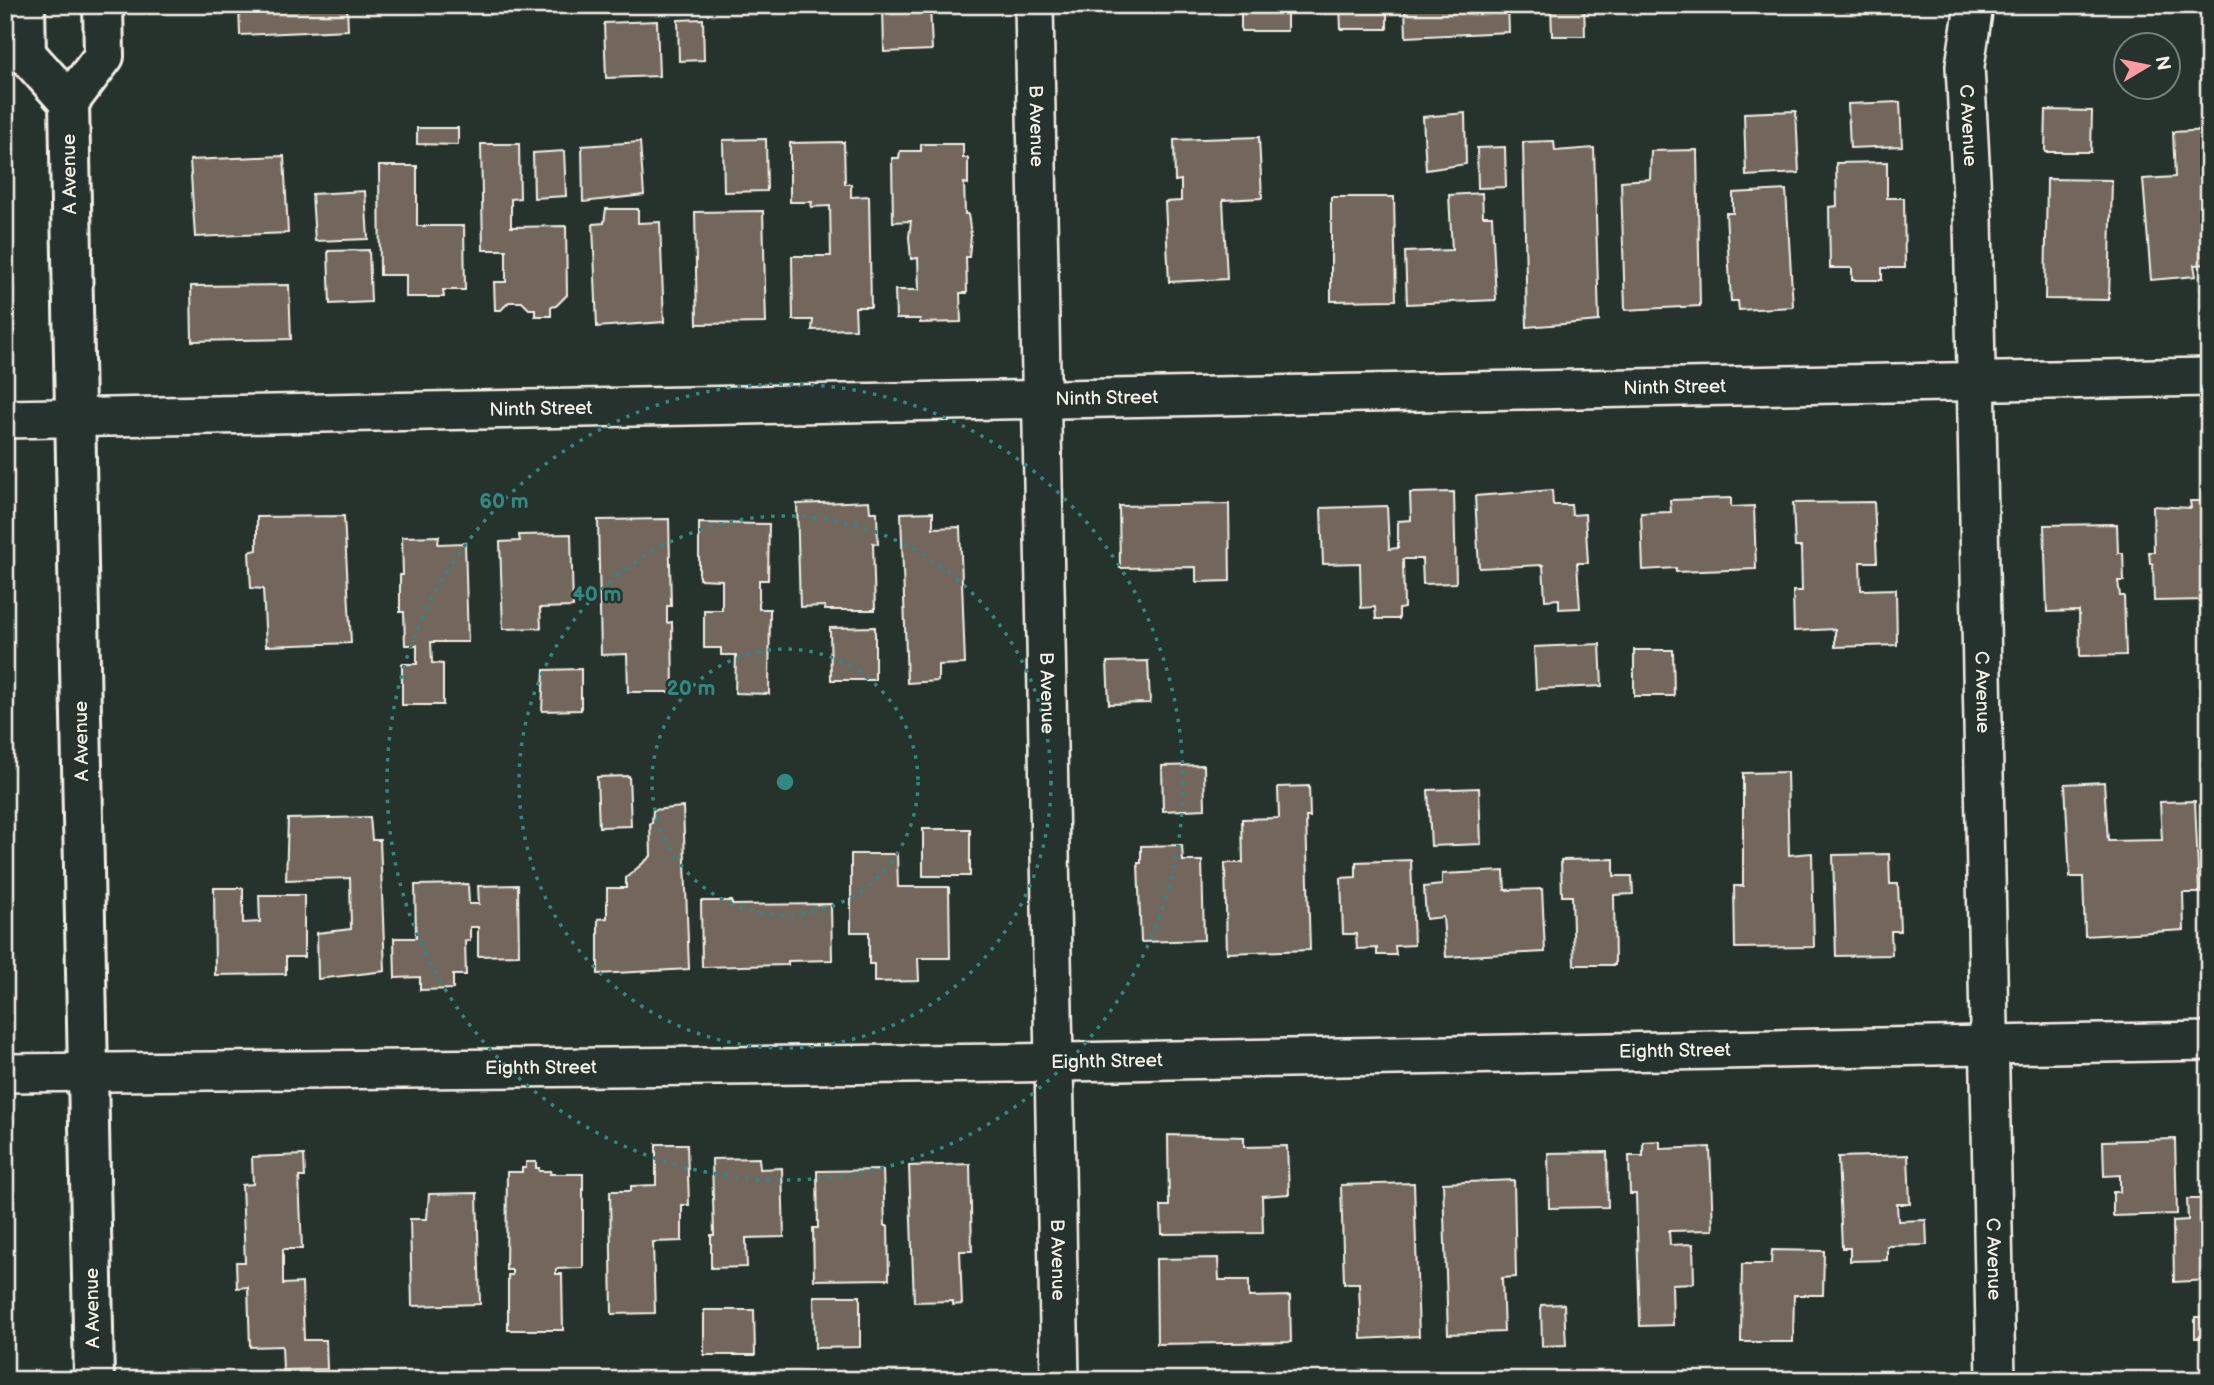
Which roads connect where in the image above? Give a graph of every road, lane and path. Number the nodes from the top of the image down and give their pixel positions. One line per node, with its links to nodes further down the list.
1 (25, 5): 5 (main road)
2 (103, 5): 5 (main road)
3 (1034, 5): 8 (street, B Avenue)
4 (1973, 5): 7 (street, C Avenue)
5 (69, 102): 9 (main road, A Avenue)
6 (2209, 377): 7 (street, Ninth Street)
7 (1976, 382): 8 (street, Ninth Street); 12 (street, C Avenue)
8 (1042, 399): 9 (street, Ninth Street); 13 (street, B Avenue)
9 (75, 418): 10 (street, Ninth Street); 14 (main road, A Avenue)
10 (5, 419)
11 (2209, 1041): 12 (street, Eighth Street)
12 (1990, 1045): 13 (street, Eighth Street); 18 (street, C Avenue)
13 (1054, 1062): 14 (street, Eighth Street); 17 (street, B Avenue)
14 (89, 1072): 15 (street, Eighth Street); 16 (main road, A Avenue)
15 (5, 1073)
16 (94, 1380)
17 (1060, 1380)
18 (1996, 1380)

